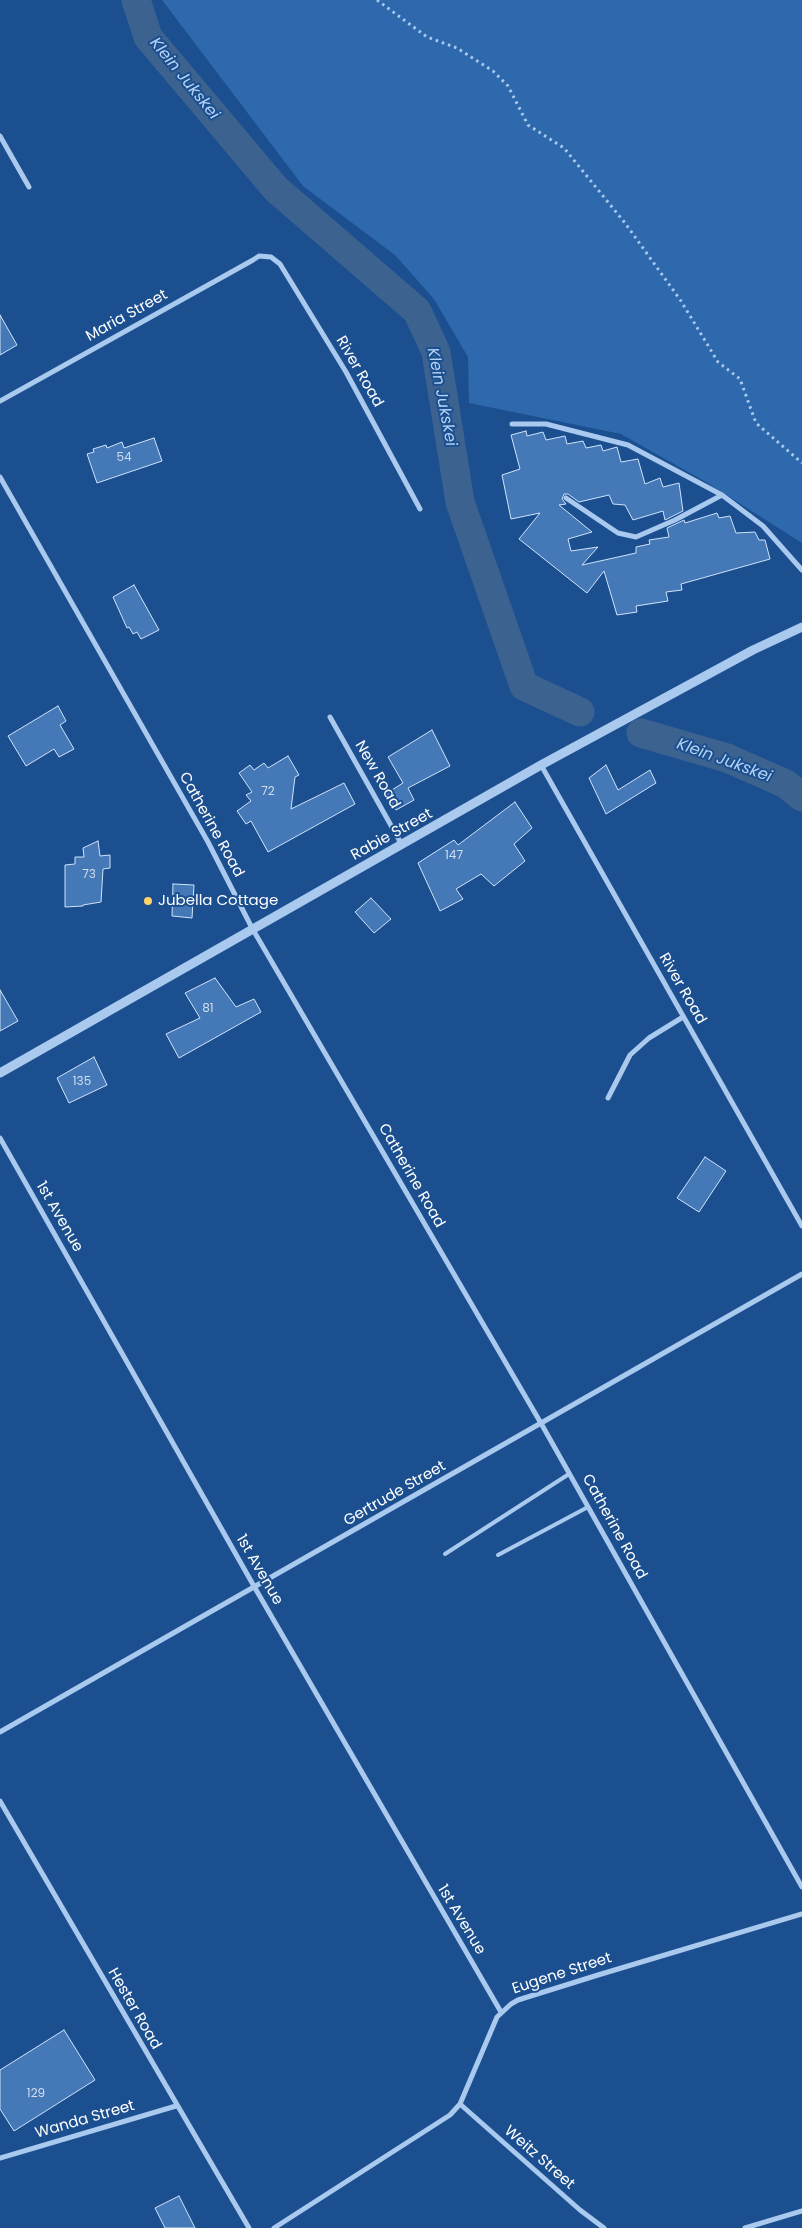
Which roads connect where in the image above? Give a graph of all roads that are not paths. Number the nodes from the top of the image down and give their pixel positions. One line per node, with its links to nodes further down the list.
1 (0, 136): 2 (street)
2 (29, 187)
3 (266, 256): 4 (street, Maria Street); 9 (street, River Road)
4 (0, 401)
5 (512, 424): 7 (street)
6 (0, 478): 15 (street, Catherine Road)
7 (722, 495): 8 (street); 10 (street)
8 (566, 498)
9 (420, 509)
10 (802, 570)
11 (802, 627): 13 (street, Rabie Street)
12 (330, 716): 14 (street, New Road)
13 (541, 765): 14 (street, Rabie Street); 16 (street, River Road)
14 (403, 845): 15 (street, Rabie Street)
15 (252, 928): 17 (street, Rabie Street); 22 (street, Catherine Road)
16 (684, 1017): 18 (street); 20 (street, River Road)
17 (0, 1073)
18 (608, 1098)
19 (0, 1138): 27 (street, 1st Avenue)
20 (802, 1226)
21 (802, 1274): 22 (street, Gertrude Street)
22 (542, 1425): 23 (street, Catherine Road); 27 (street, Gertrude Street)
23 (569, 1474): 24 (street, Catherine Road); 25 (lane)
24 (588, 1507): 26 (lane); 30 (street, Catherine Road)
25 (445, 1554)
26 (498, 1555)
27 (255, 1588): 28 (street, Gertrude Street); 32 (street, 1st Avenue)
28 (0, 1732)
29 (0, 1801): 34 (street, Hester Road)
30 (802, 1887)
31 (802, 1914): 32 (street, Eugene Street)
32 (501, 2012): 33 (street, Eugene Street)
33 (460, 2104): 38 (street, Eugene Street); 39 (street, Weitz Street)
34 (176, 2106): 35 (street, Wanda Street); 37 (street, Hester Road)
35 (0, 2158)
36 (802, 2211): 40 (street)
37 (249, 2228)
38 (274, 2228)
39 (604, 2228)
40 (745, 2228)

